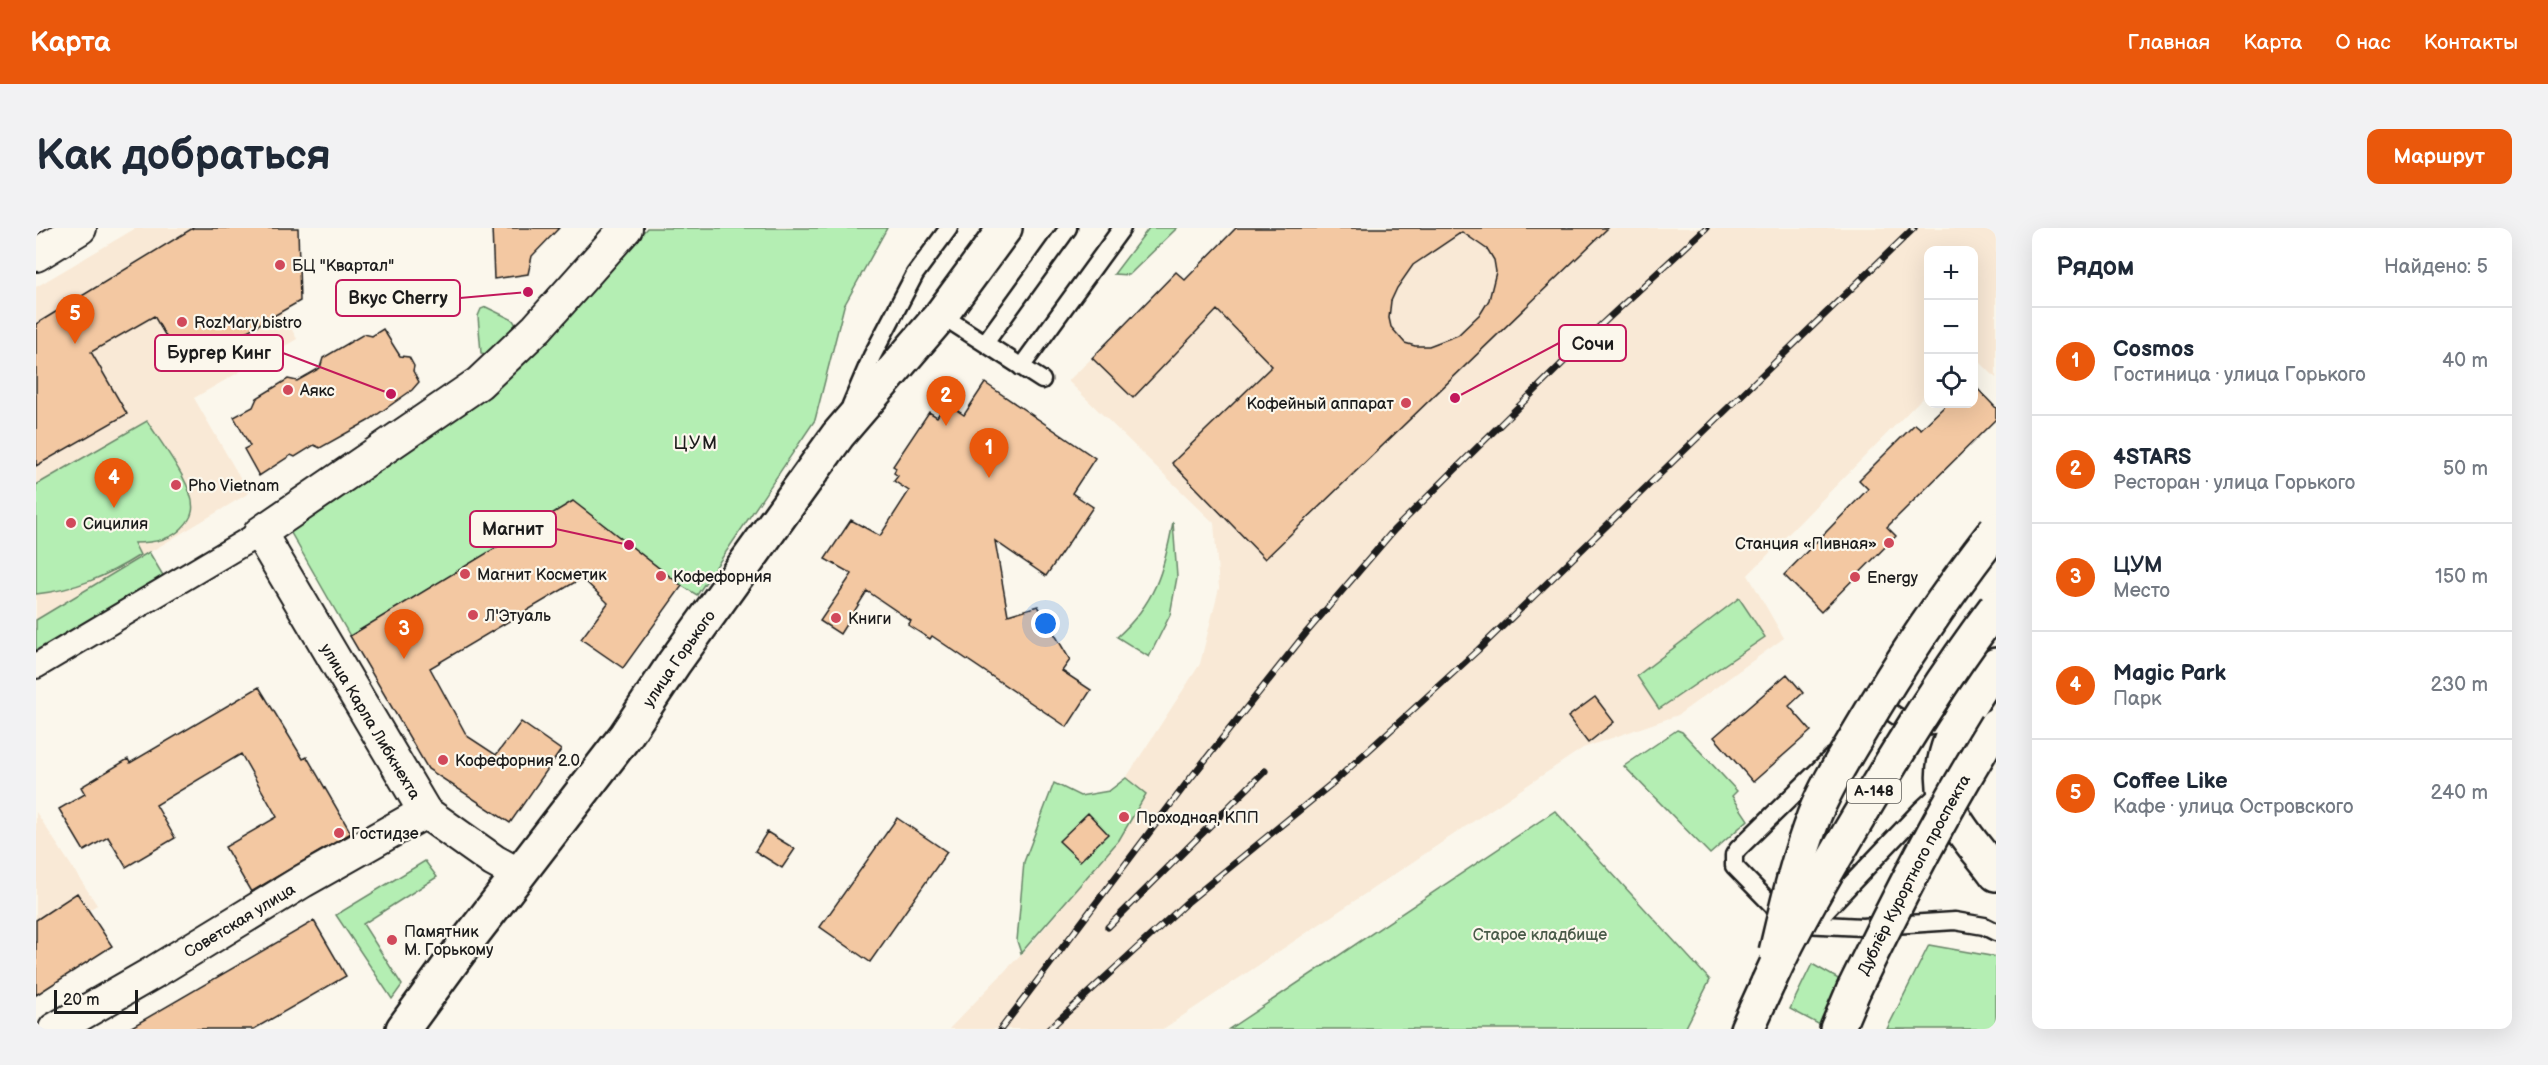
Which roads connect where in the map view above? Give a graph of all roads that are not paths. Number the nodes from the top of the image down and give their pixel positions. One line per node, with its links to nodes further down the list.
1 (80, 228): 7 (street)
2 (626, 228): 14 (street)
3 (949, 228): 12 (lane)
4 (1005, 228): 8 (main road, улица Горького)
5 (1068, 228): 9 (lane)
6 (1122, 228): 10 (lane)
7 (36, 255)
8 (941, 315): 9 (lane); 12 (main road, улица Горького)
9 (985, 343): 10 (lane)
10 (1022, 367): 11 (lane)
11 (1042, 380)
12 (838, 435): 22 (main road, улица Горького)
13 (1996, 530): 26 (main road, А-148, bridge)
14 (260, 533): 17 (street); 21 (street, улица Карла Либкнехта)
15 (1996, 608): 26 (main road, А-148, bridge)
16 (1996, 665): 18 (main road)
17 (36, 666)
18 (1961, 719): 20 (main road); 24 (lane)
19 (1996, 725): 30 (main road, Дублёр Курортного проспекта, bridge)
20 (1944, 777): 23 (main road); 24 (lane)
21 (425, 812): 22 (street, улица Карла Либкнехта); 27 (street, Советская улица)
22 (518, 874): 28 (main road, улица Горького)
23 (1996, 874)
24 (1813, 924): 25 (lane)
25 (1996, 932)
26 (1768, 983): 29 (main road, А-148)
27 (55, 1029)
28 (403, 1029)
29 (1747, 1029)
30 (1837, 1029)

